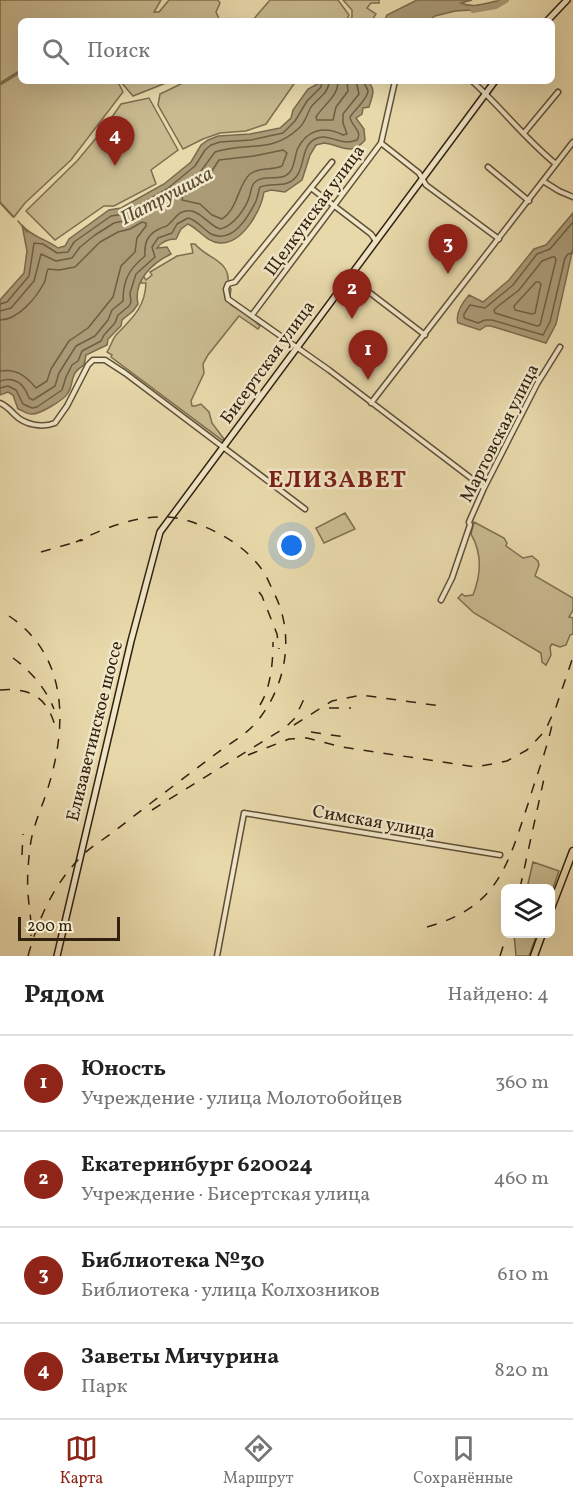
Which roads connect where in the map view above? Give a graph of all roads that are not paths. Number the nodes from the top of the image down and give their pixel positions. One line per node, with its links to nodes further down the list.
1 (567, 0): 2 (main road)
2 (550, 18)
3 (394, 84): 10 (street, Щелкунская улица)
4 (475, 84): 7 (street)
5 (493, 84): 7 (main road, Бисертская улица)
6 (558, 92): 8 (street)
7 (485, 94): 8 (street); 14 (main road, Бисертская улица)
8 (524, 133): 12 (street)
9 (573, 142): 12 (street)
10 (381, 143): 14 (street); 19 (street, Щелкунская улица)
11 (332, 162): 16 (street)
12 (556, 164): 15 (street)
13 (488, 167): 18 (street)
14 (421, 179): 20 (street); 21 (main road, Бисертская улица)
15 (543, 181): 17 (street); 18 (street)
16 (311, 188): 19 (street); 23 (street)
17 (573, 197)
18 (529, 201): 20 (street)
19 (335, 206): 21 (street); 23 (street, Щелкунская улица)
20 (499, 239): 24 (street)
21 (376, 241): 25 (main road, Бисертская улица)
22 (365, 289): 24 (street)
23 (252, 315): 25 (street)
24 (425, 335): 28 (street)
25 (296, 347): 28 (street); 29 (main road, Бисертская улица)
26 (560, 347): 30 (street, Мартовская улица)
27 (0, 403): 29 (street)
28 (371, 403): 30 (street)
29 (222, 448): 31 (street); 32 (main road, Бисертская улица)
30 (484, 488): 33 (street, Мартовская улица)
31 (305, 509)
32 (170, 517): 38 (main road, Елизаветинское шоссе)
33 (441, 600)
34 (573, 851): 36 (main road)
35 (500, 855): 39 (street, Симская улица)
36 (555, 900)
37 (540, 938): 40 (main road)
38 (57, 956)
39 (217, 956)
40 (534, 956)

